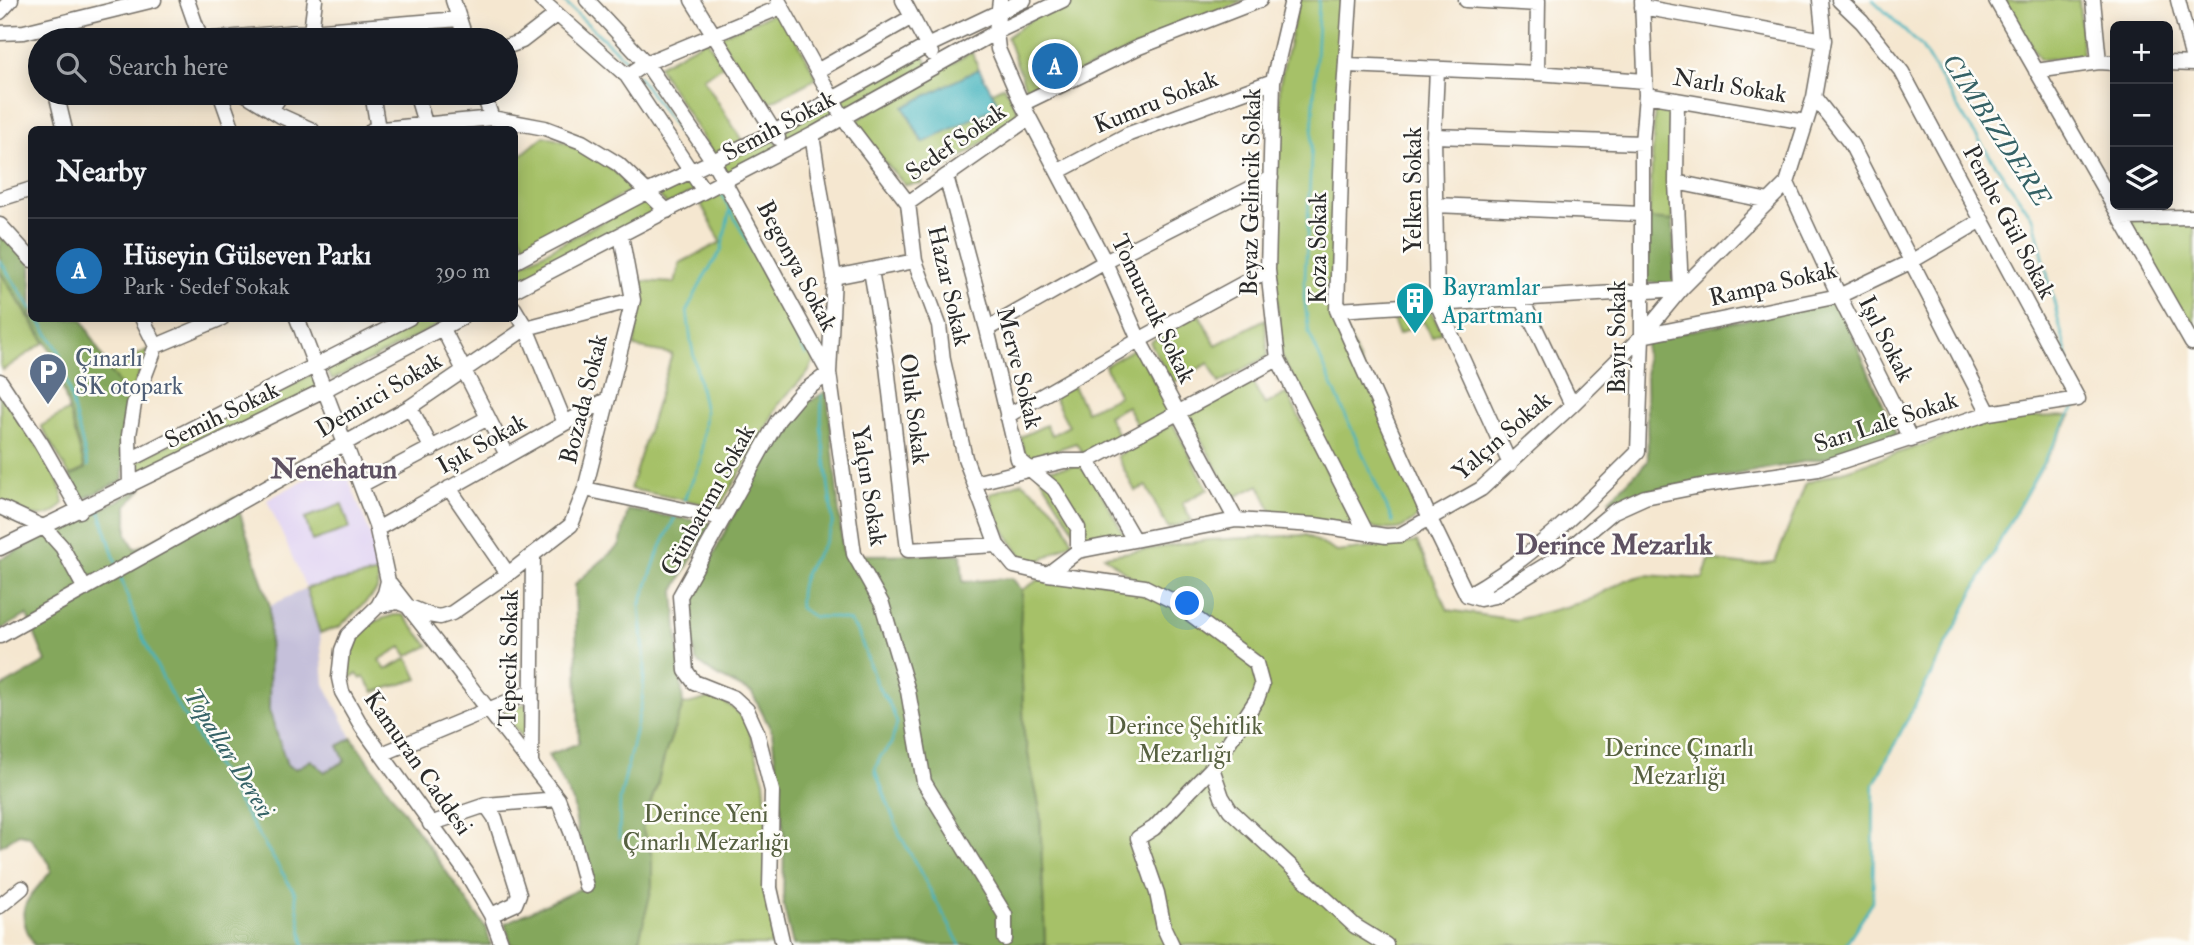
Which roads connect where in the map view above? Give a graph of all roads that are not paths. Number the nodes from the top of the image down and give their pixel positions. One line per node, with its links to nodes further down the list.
1 (12, 0): 25 (street)
2 (154, 0): 30 (street)
3 (187, 0): 31 (street)
4 (315, 0): 32 (street)
5 (453, 0): 28 (street)
6 (541, 0): 26 (street)
7 (587, 0): 46 (street, Begonya Sokak)
8 (692, 0): 37 (street)
9 (903, 0): 27 (street)
10 (1024, 0): 24 (street, Semih Sokak)
11 (1063, 0): 36 (street, Semih Sokak)
12 (1259, 0): 60 (street, Sedef Sokak)
13 (1292, 0): 55 (street, Beyaz Gelincik Sokak)
14 (1350, 0): 49 (street, Koza Sokak)
15 (1466, 0): 21 (street)
16 (1819, 0): 40 (street)
17 (1839, 0): 100 (street, Pembe Gül Sokak)
18 (1996, 0): 52 (street)
19 (2093, 0): 43 (street)
20 (2178, 0): 48 (street)
21 (1538, 2): 53 (street)
22 (780, 4): 37 (street); 51 (street, Hazar Sokak)
23 (1642, 4): 40 (street); 56 (street, Bayır Sokak)
24 (999, 6): 36 (street); 42 (street, Semih Sokak)
25 (0, 12)
26 (557, 14): 41 (street); 54 (street)
27 (912, 17): 42 (street); 51 (street)
28 (459, 19): 29 (street); 35 (street)
29 (397, 24): 33 (street); 34 (street)
30 (61, 28)
31 (197, 28)
32 (312, 28)
33 (383, 28)
34 (398, 28)
35 (462, 28)
36 (996, 32): 47 (street, Semih Sokak); 60 (street, Tomurcuk Sokak)
37 (713, 34): 46 (street); 79 (street)
38 (28, 35): 39 (street)
39 (2, 36)
40 (1824, 40): 57 (street)
41 (518, 42)
42 (928, 46): 47 (street); 58 (street, Semih Sokak)
43 (2099, 62): 44 (street); 52 (street)
44 (2110, 63)
45 (2173, 63): 48 (street)
46 (646, 64): 54 (street); 85 (street, Begonya Sokak)
47 (937, 64): 70 (street, Semih Sokak)
48 (2194, 64)
49 (1347, 65): 50 (street, Narlı Sokak); 118 (street, Koza Sokak)
50 (1437, 69): 53 (street, Narlı Sokak); 81 (street, Yelken Sokak)
51 (817, 71): 58 (street, Hazar Sokak)
52 (2036, 71): 99 (street)
53 (1537, 73): 56 (street, Narlı Sokak)
54 (627, 76): 85 (street)
55 (1273, 81): 84 (street, Kumru Sokak); 87 (street, Beyaz Gelincik Sokak)
56 (1646, 88): 59 (street, Narlı Sokak); 82 (street, Bayır Sokak)
57 (1814, 97): 72 (street); 106 (street, Sarı Lale Sokak)
58 (832, 100): 70 (street, Hazar Sokak); 79 (street, Semih Sokak)
59 (1676, 100): 72 (street, Narlı Sokak); 88 (street)
60 (1022, 104): 71 (street, Tomurcuk Sokak)
61 (59, 105): 73 (street)
62 (223, 105): 74 (street)
63 (263, 105): 68 (street)
64 (274, 105): 68 (street)
65 (374, 105): 76 (street)
66 (420, 105): 77 (street)
67 (487, 105): 69 (street)
68 (271, 110): 75 (street)
69 (492, 118): 78 (street); 91 (street)
70 (843, 118): 80 (street, Semih Sokak); 94 (street, Hazar Sokak)
71 (1029, 118): 84 (street, Tomurcuk Sokak); 86 (street, Sedef Sokak)
72 (1806, 122): 89 (street)
73 (64, 126)
74 (227, 126)
75 (304, 126)
76 (378, 126)
77 (426, 126)
78 (433, 126)
79 (774, 132): 83 (street); 85 (street, Semih Sokak)
80 (812, 135): 83 (street, Semih Sokak); 110 (street, Yalçın Sokak)
81 (1434, 136): 82 (street); 95 (street, Yelken Sokak)
82 (1642, 143): 97 (street, Bayır Sokak)
83 (785, 149): 85 (street, Semih Sokak)
84 (1059, 171): 107 (street, Tomurcuk Sokak)
85 (708, 176): 91 (street, Semih Sokak); 96 (street, Semih Sokak); 135 (street, Begonya Sokak)
86 (946, 177): 94 (street, Sedef Sokak); 127 (street, Merve Sokak)
87 (1271, 178): 107 (street); 109 (street, Beyaz Gelincik Sokak)
88 (1676, 182): 93 (street); 112 (street)
89 (1787, 183): 93 (street); 114 (street, Işıl Sokak)
90 (28, 189): 92 (street)
91 (647, 192): 96 (street); 104 (street, Semih Sokak)
92 (0, 199)
93 (1769, 201): 112 (street)
94 (908, 203): 105 (street, Hazar Sokak)
95 (1435, 205): 97 (street); 117 (street, Yelken Sokak)
96 (667, 211): 102 (street, Semih Sokak)
97 (1641, 214): 113 (street, Bayır Sokak)
98 (2194, 217): 99 (street)
99 (2121, 218): 130 (street)
100 (1982, 220): 106 (street, Rampa Sokak); 142 (street, Pembe Gül Sokak)
101 (0, 225): 103 (street)
102 (621, 235): 111 (street, Semih Sokak); 116 (street, Bozada Sokak)
103 (28, 256)
104 (518, 260)
105 (915, 261): 108 (street); 154 (street, Hazar Sokak)
106 (1912, 261): 114 (street, Rampa Sokak); 142 (street, Sarı Lale Sokak)
107 (1105, 262): 127 (street); 129 (street, Tomurcuk Sokak)
108 (871, 270): 110 (street); 168 (street, Oluk Sokak)
109 (1268, 270): 129 (street); 132 (street, Beyaz Gelincik Sokak)
110 (834, 277): 135 (street, Yalçın Sokak)
111 (518, 288)
112 (1681, 289): 113 (street); 128 (street, Yalçın Sokak)
113 (1641, 290): 115 (street); 128 (street, Bayır Sokak)
114 (1839, 296): 128 (street, Rampa Sokak); 146 (street, Işıl Sokak)
115 (1521, 298): 117 (street); 139 (street)
116 (632, 300): 125 (street, Demirci Sokak); 138 (street, Bozada Sokak)
117 (1437, 303): 118 (street); 152 (street, Yelken Sokak)
118 (1338, 310): 162 (street, Koza Sokak)
119 (518, 315): 125 (street)
120 (144, 322): 131 (street)
121 (213, 322): 131 (street)
122 (298, 322): 133 (street)
123 (401, 322): 133 (street, Semih Sokak)
124 (454, 322): 126 (street, Semih Sokak)
125 (526, 328): 134 (street, Demirci Sokak); 145 (street)
126 (443, 329): 134 (street); 137 (street, Semih Sokak)
127 (987, 329): 143 (street, Merve Sokak)
128 (1642, 336): 139 (street, Yalçın Sokak); 176 (street, Bayır Sokak)
129 (1139, 340): 141 (street, Tomurcuk Sokak); 143 (street)
130 (2194, 342)
131 (156, 346): 150 (street)
132 (1278, 359): 141 (street); 166 (street, Beyaz Gelincik Sokak)
133 (316, 367): 137 (street); 150 (street, Semih Sokak)
134 (464, 371): 140 (street, Demirci Sokak); 144 (street)
135 (829, 373): 161 (street, Günbatımı Sokak); 192 (street, Yalçın Sokak)
136 (0, 380): 160 (street)
137 (324, 390): 147 (street); 156 (street, Semih Sokak)
138 (608, 399): 145 (street, Işık Sokak); 158 (street, Bozada Sokak)
139 (1572, 405): 152 (street, Yalçın Sokak)
140 (410, 407): 147 (street, Demirci Sokak); 148 (street)
141 (1178, 413): 151 (street); 163 (street, Tomurcuk Sokak)
142 (1989, 413): 146 (street, Sarı Lale Sokak)
143 (1007, 416): 153 (street, Merve Sokak)
144 (488, 418): 148 (street); 149 (street)
145 (565, 423): 149 (street, Işık Sokak)
146 (1911, 440): 176 (street, Sarı Lale Sokak)
147 (345, 442): 155 (street); 175 (street, Demirci Sokak)
148 (432, 449): 155 (street)
149 (507, 456): 157 (street, Işık Sokak)
150 (130, 460): 156 (street)
151 (1088, 461): 153 (street); 167 (street)
152 (1510, 464): 162 (street, Yalçın Sokak)
153 (1030, 471): 154 (street); 170 (street, Merve Sokak)
154 (974, 483): 168 (street, Hazar Sokak)
155 (361, 485): 165 (street)
156 (130, 486): 160 (street, Semih Sokak)
157 (449, 488): 165 (street, Işık Sokak); 172 (street)
158 (585, 489): 161 (street); 171 (street, Bozada Sokak)
159 (0, 507): 164 (street)
160 (80, 511): 164 (street, Semih Sokak)
161 (722, 518): 194 (street, Günbatımı Sokak)
162 (1430, 519): 166 (street, Yalçın Sokak); 176 (street, Koza Sokak)
163 (1236, 520): 166 (street, Yalçın Sokak); 167 (street, Yalçın Sokak)
164 (45, 528): 169 (street, Semih Sokak); 175 (street)
165 (377, 528): 174 (street)
166 (1366, 532)
167 (1135, 540): 170 (street, Yalçın Sokak)
168 (998, 545): 173 (street, Hazar Sokak)
169 (0, 548)
170 (1078, 551): 173 (street, Yalçın Sokak)
171 (533, 555): 172 (street, Bozada Sokak); 180 (street, Tepecik Sokak)
172 (508, 574): 178 (street, Bozada Sokak)
173 (1048, 574): 184 (street)
174 (388, 581): 177 (street, Kamuran Caddesi); 178 (street)
175 (85, 589): 179 (street, Demirci Sokak)
176 (1467, 595)
177 (378, 606): 178 (street, Bozada Sokak); 182 (street, Kamuran Caddesi)
178 (410, 607): 181 (street)
179 (0, 636)
180 (531, 692): 181 (street); 183 (street, Tepecik Sokak)
181 (489, 708): 182 (street); 183 (street)
182 (382, 754): 187 (street, Kamuran Caddesi)
183 (531, 762): 185 (street)
184 (1212, 768): 195 (street); 196 (street)
185 (558, 799): 186 (street); 188 (street)
186 (486, 805): 187 (street); 191 (street)
187 (430, 824): 191 (street, Kamuran Caddesi)
188 (586, 886)
189 (22, 888): 190 (street)
190 (0, 906)
191 (491, 915): 193 (street, Kamuran Caddesi)
192 (1005, 939)
193 (500, 940)
194 (783, 945)
195 (1172, 945)
196 (1386, 945)

